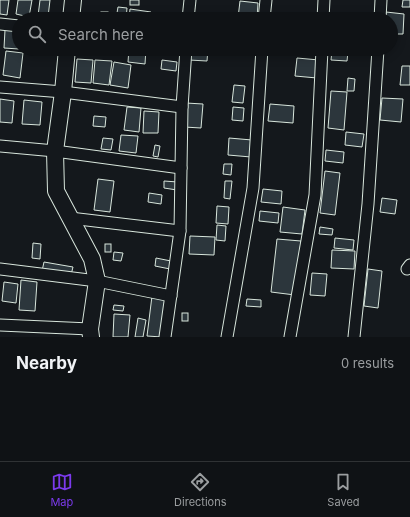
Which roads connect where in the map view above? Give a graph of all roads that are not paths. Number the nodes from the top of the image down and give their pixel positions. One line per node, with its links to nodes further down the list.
1 (73, 0): 6 (street)
2 (190, 0): 7 (street)
3 (266, 0): 8 (street)
4 (324, 0): 9 (street)
5 (381, 0): 10 (street)
6 (72, 12)
7 (189, 12)
8 (265, 12)
9 (323, 12)
10 (380, 12)
11 (0, 24): 12 (street)
12 (12, 25)
13 (66, 56): 19 (street)
14 (186, 56): 20 (street)
15 (262, 56): 32 (street)
16 (322, 56): 33 (street)
17 (378, 56): 34 (street)
18 (0, 87): 19 (street)
19 (63, 92): 20 (street); 22 (street)
20 (182, 107): 23 (street)
21 (0, 146): 22 (street)
22 (55, 152): 23 (street); 24 (street)
23 (181, 168): 25 (street)
24 (70, 218): 25 (street); 27 (street)
25 (180, 231): 28 (street)
26 (0, 269): 27 (street)
27 (97, 281): 28 (street); 30 (street)
28 (170, 296): 31 (street)
29 (0, 325): 30 (street)
30 (90, 333)
31 (165, 337)
32 (227, 337)
33 (290, 337)
34 (354, 337)

